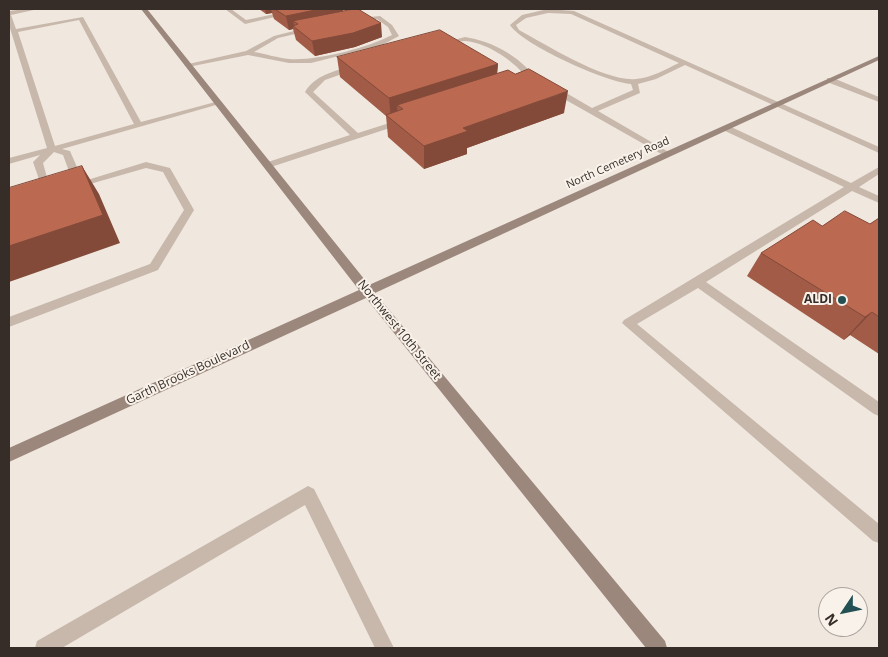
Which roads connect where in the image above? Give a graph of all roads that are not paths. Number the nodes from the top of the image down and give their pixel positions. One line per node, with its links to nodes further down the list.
1 (36, 9): 5 (lane)
2 (144, 9): 13 (street, Northwest 10th Street)
3 (228, 9): 4 (lane)
4 (306, 9)
5 (9, 15): 8 (lane)
6 (344, 21): 10 (lane)
7 (316, 27): 10 (lane)
8 (14, 31): 24 (lane); 27 (lane)
9 (434, 47): 15 (lane)
10 (248, 53): 13 (lane)
11 (879, 58): 16 (street, North Cemetery Road)
12 (685, 63): 18 (lane); 18 (lane); 21 (lane)
13 (188, 64): 20 (street, Northwest 10th Street)
14 (367, 65): 26 (lane)
15 (532, 78): 17 (lane); 22 (lane)
16 (830, 80): 19 (lane); 21 (street, North Cemetery Road)
17 (523, 81)
18 (634, 82): 22 (lane)
19 (879, 100)
20 (219, 103): 24 (lane); 31 (street, Northwest 10th Street)
21 (777, 104): 25 (street, North Cemetery Road); 28 (lane)
22 (592, 111): 29 (lane)
23 (412, 118): 26 (lane)
24 (139, 125): 27 (lane)
25 (726, 128): 29 (street, North Cemetery Road); 33 (lane)
26 (356, 136): 31 (lane)
27 (52, 149): 30 (lane); 34 (lane); 34 (lane)
28 (879, 150)
29 (668, 154): 38 (street, North Cemetery Road)
30 (9, 161)
31 (268, 165): 38 (street, Northwest 10th Street)
32 (879, 170): 33 (lane)
33 (851, 186): 36 (lane); 37 (lane)
34 (60, 190): 35 (lane); 39 (lane)
35 (43, 195)
36 (879, 200)
37 (698, 282): 40 (lane); 42 (lane)
38 (367, 291): 41 (street, Garth Brooks Boulevard); 45 (street, Northwest 10th Street)
39 (9, 322)
40 (879, 410)
41 (9, 455)
42 (879, 535)
43 (44, 648): 44 (lane)
44 (385, 648)
45 (658, 648)

